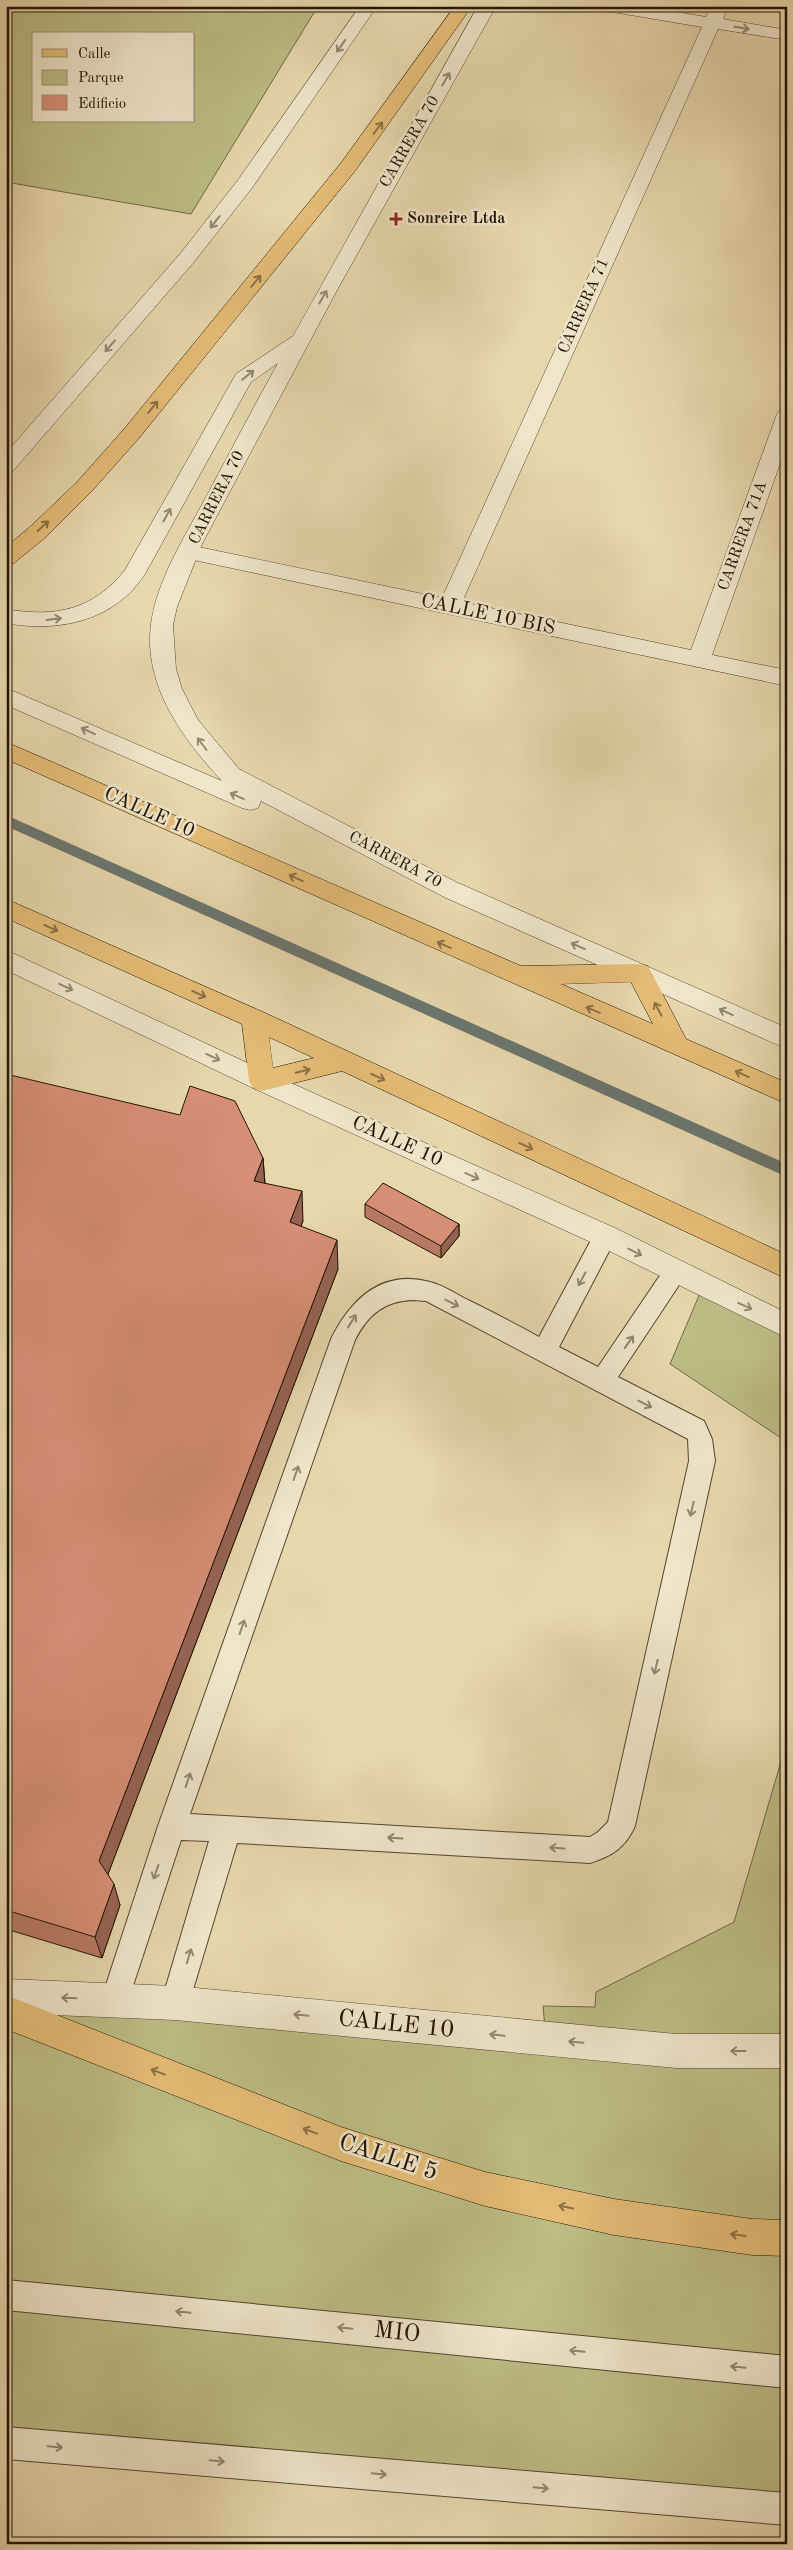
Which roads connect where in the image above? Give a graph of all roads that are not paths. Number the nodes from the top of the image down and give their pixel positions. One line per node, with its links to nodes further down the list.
1 (369, 6): 9 (street, one-way to 9)
2 (464, 6): 11 (main road, one-way to 2)
3 (487, 6): 7 (street, CARRERA 70, one-way to 3)
4 (607, 6): 5 (street)
5 (716, 15): 6 (street, one-way to 6); 12 (street, CARRERA 71)
6 (787, 35)
7 (299, 339): 10 (street, CARRERA 70); 13 (street, one-way to 7)
8 (787, 414): 14 (street, CARRERA 71A)
9 (6, 466)
10 (189, 552): 12 (street, CALLE 10 BIS); 18 (street, CARRERA 70, one-way to 10)
11 (6, 558)
12 (449, 606): 14 (street, CALLE 10 BIS)
13 (6, 616)
14 (699, 659): 15 (street, CALLE 10 BIS)
15 (787, 678)
16 (6, 696): 18 (street, one-way to 16)
17 (6, 750): 22 (main road, CALLE 10, one-way to 17)
18 (454, 891): 21 (street, one-way to 18)
19 (6, 908): 23 (main road, one-way to 23)
20 (6, 959): 27 (street, CALLE 10, one-way to 27)
21 (639, 973): 22 (main road); 24 (street, one-way to 21); 25 (main road, one-way to 21)
22 (514, 976): 25 (main road, CALLE 10, one-way to 22)
23 (254, 1018): 26 (main road); 27 (main road)
24 (787, 1039)
25 (677, 1046): 28 (main road, CALLE 10, one-way to 25)
26 (344, 1061): 27 (main road, one-way to 26); 30 (main road, one-way to 30)
27 (262, 1081): 29 (street, CALLE 10, one-way to 29)
28 (787, 1094)
29 (605, 1236): 31 (street, CALLE 10, one-way to 31); 33 (lane, one-way to 33)
30 (787, 1268)
31 (675, 1272): 32 (street, CALLE 10, one-way to 32); 34 (lane, one-way to 31)
32 (787, 1326)
33 (544, 1351): 34 (lane); 35 (lane, one-way to 33)
34 (602, 1382): 36 (lane, one-way to 36)
35 (172, 1826): 36 (lane); 38 (lane, one-way to 38)
36 (227, 1829): 39 (lane, one-way to 36)
37 (6, 1996): 38 (street, CALLE 10, one-way to 37)
38 (115, 2000): 39 (street, CALLE 10)
39 (175, 2003): 41 (street, CALLE 10, one-way to 39)
40 (6, 2012): 42 (main road, CALLE 5, one-way to 40)
41 (787, 2051)
42 (787, 2238)
43 (6, 2295): 44 (lane, MIO, one-way to 43)
44 (787, 2372)
45 (6, 2443): 46 (lane, one-way to 46)
46 (787, 2509)

